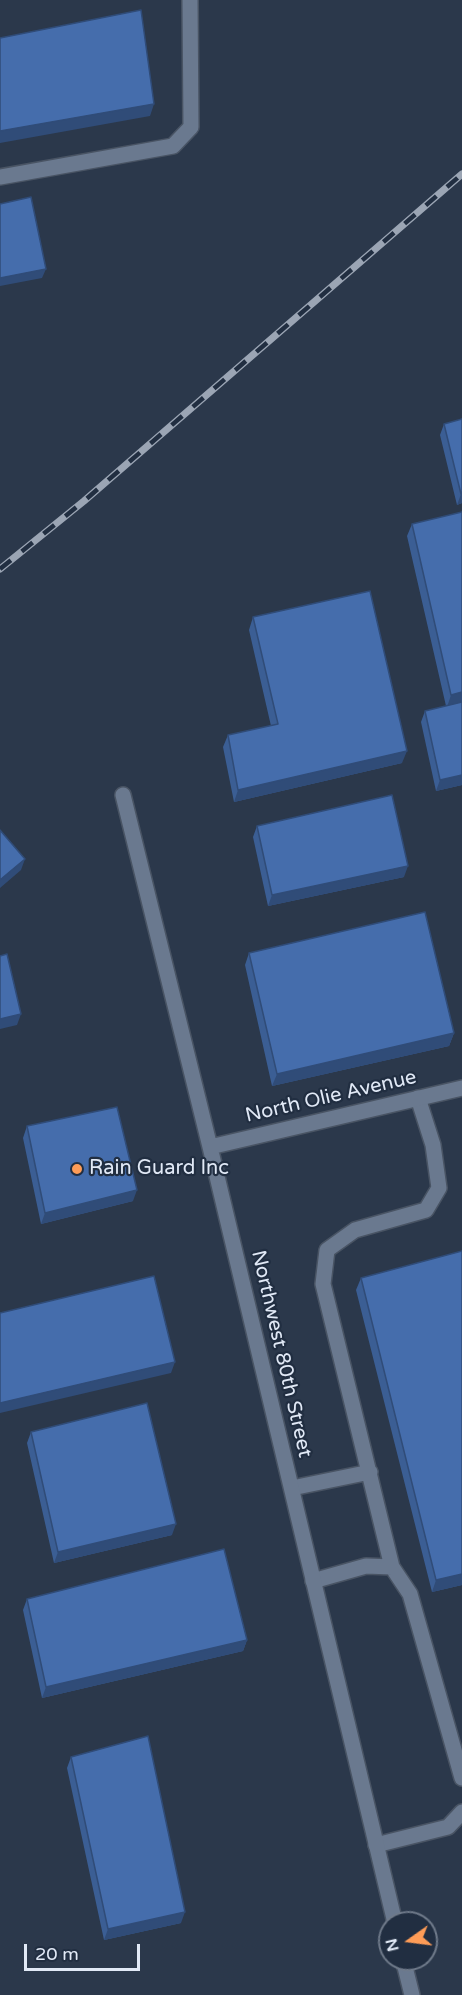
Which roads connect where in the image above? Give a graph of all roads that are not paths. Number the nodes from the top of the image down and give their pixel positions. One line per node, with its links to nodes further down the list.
1 (190, 0): 2 (street)
2 (0, 177)
3 (123, 795): 6 (street, Northwest 80th Street)
4 (462, 1088): 5 (street, North Olie Avenue)
5 (418, 1098): 6 (street, North Olie Avenue); 7 (street)
6 (210, 1147): 8 (street, Northwest 80th Street)
7 (370, 1472): 8 (street); 9 (street)
8 (292, 1488): 10 (street, Northwest 80th Street)
9 (392, 1568): 10 (street); 11 (street)
10 (314, 1581): 13 (street, Northwest 80th Street)
11 (462, 1778)
12 (462, 1812): 13 (street)
13 (376, 1845): 14 (street, Northwest 80th Street)
14 (392, 1911)
15 (406, 1971): 16 (street)
16 (412, 1995)

